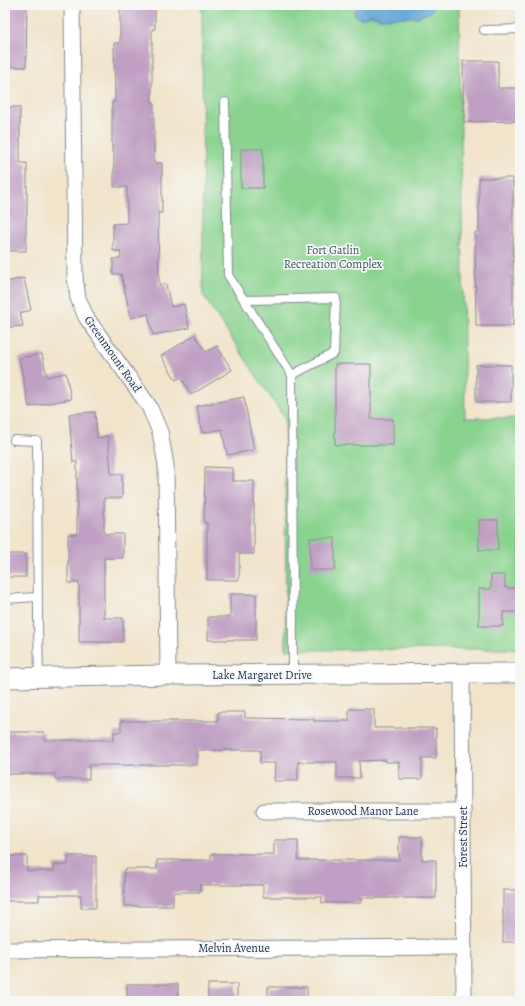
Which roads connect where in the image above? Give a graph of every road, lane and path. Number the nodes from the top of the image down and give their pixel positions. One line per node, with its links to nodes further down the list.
1 (72, 5): 12 (street, Greenmount Road)
2 (520, 29): 3 (lane)
3 (484, 30)
4 (225, 102): 5 (lane)
5 (244, 300): 6 (lane); 6 (lane)
6 (292, 375): 13 (lane)
7 (14, 440): 8 (lane)
8 (37, 597): 9 (lane); 14 (lane)
9 (5, 599)
10 (520, 673): 11 (street, Lake Margaret Drive)
11 (462, 674): 13 (street, Lake Margaret Drive); 17 (street, Forest Street)
12 (168, 675): 13 (street, Lake Margaret Drive); 14 (street, Lake Margaret Drive)
13 (293, 675)
14 (39, 677): 15 (street, Lake Margaret Drive)
15 (5, 678)
16 (264, 810): 17 (street, Rosewood Manor Lane)
17 (463, 811): 18 (street, Forest Street)
18 (464, 947): 19 (street, Melvin Avenue); 20 (street, Forest Street)
19 (5, 950)
20 (464, 1001)

